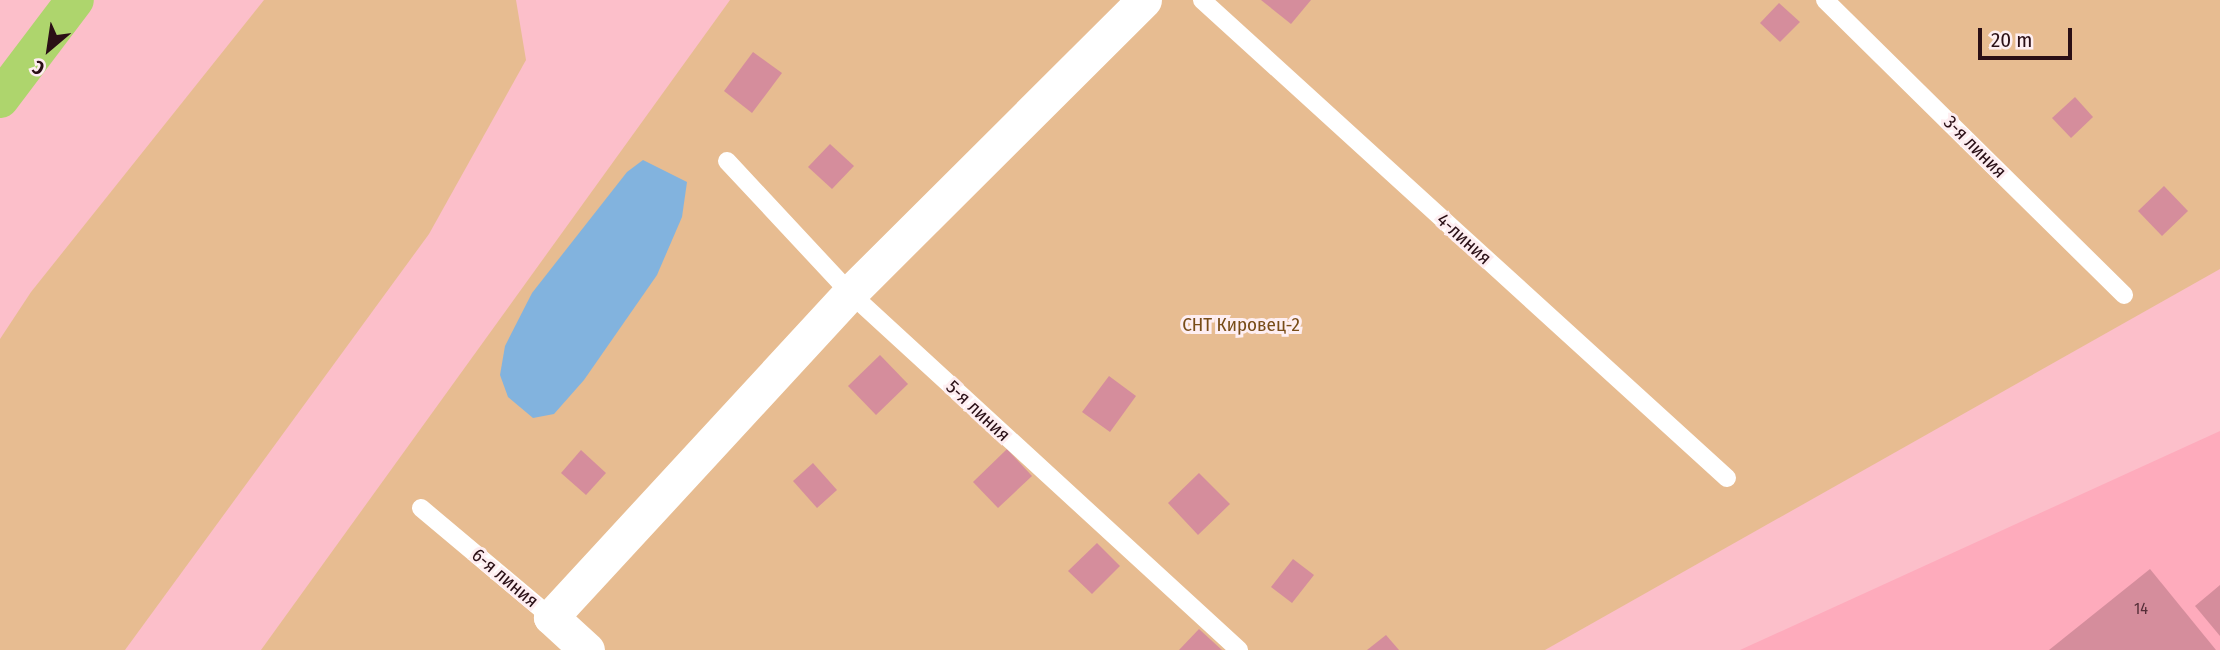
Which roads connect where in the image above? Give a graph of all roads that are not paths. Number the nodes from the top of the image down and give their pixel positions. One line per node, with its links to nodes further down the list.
1 (75, 0): 5 (highway)
2 (1144, 0): 7 (street)
3 (1202, 0): 9 (lane, 4-линия)
4 (1825, 0): 8 (lane, 3-я линия)
5 (0, 99)
6 (727, 161): 7 (lane, 5-я линия)
7 (850, 293): 11 (street); 13 (lane, 5-я линия)
8 (2124, 295)
9 (1727, 478)
10 (421, 508): 11 (lane, 6-я линия)
11 (551, 617): 12 (street, 6-я линия)
12 (586, 650)
13 (1239, 650)

